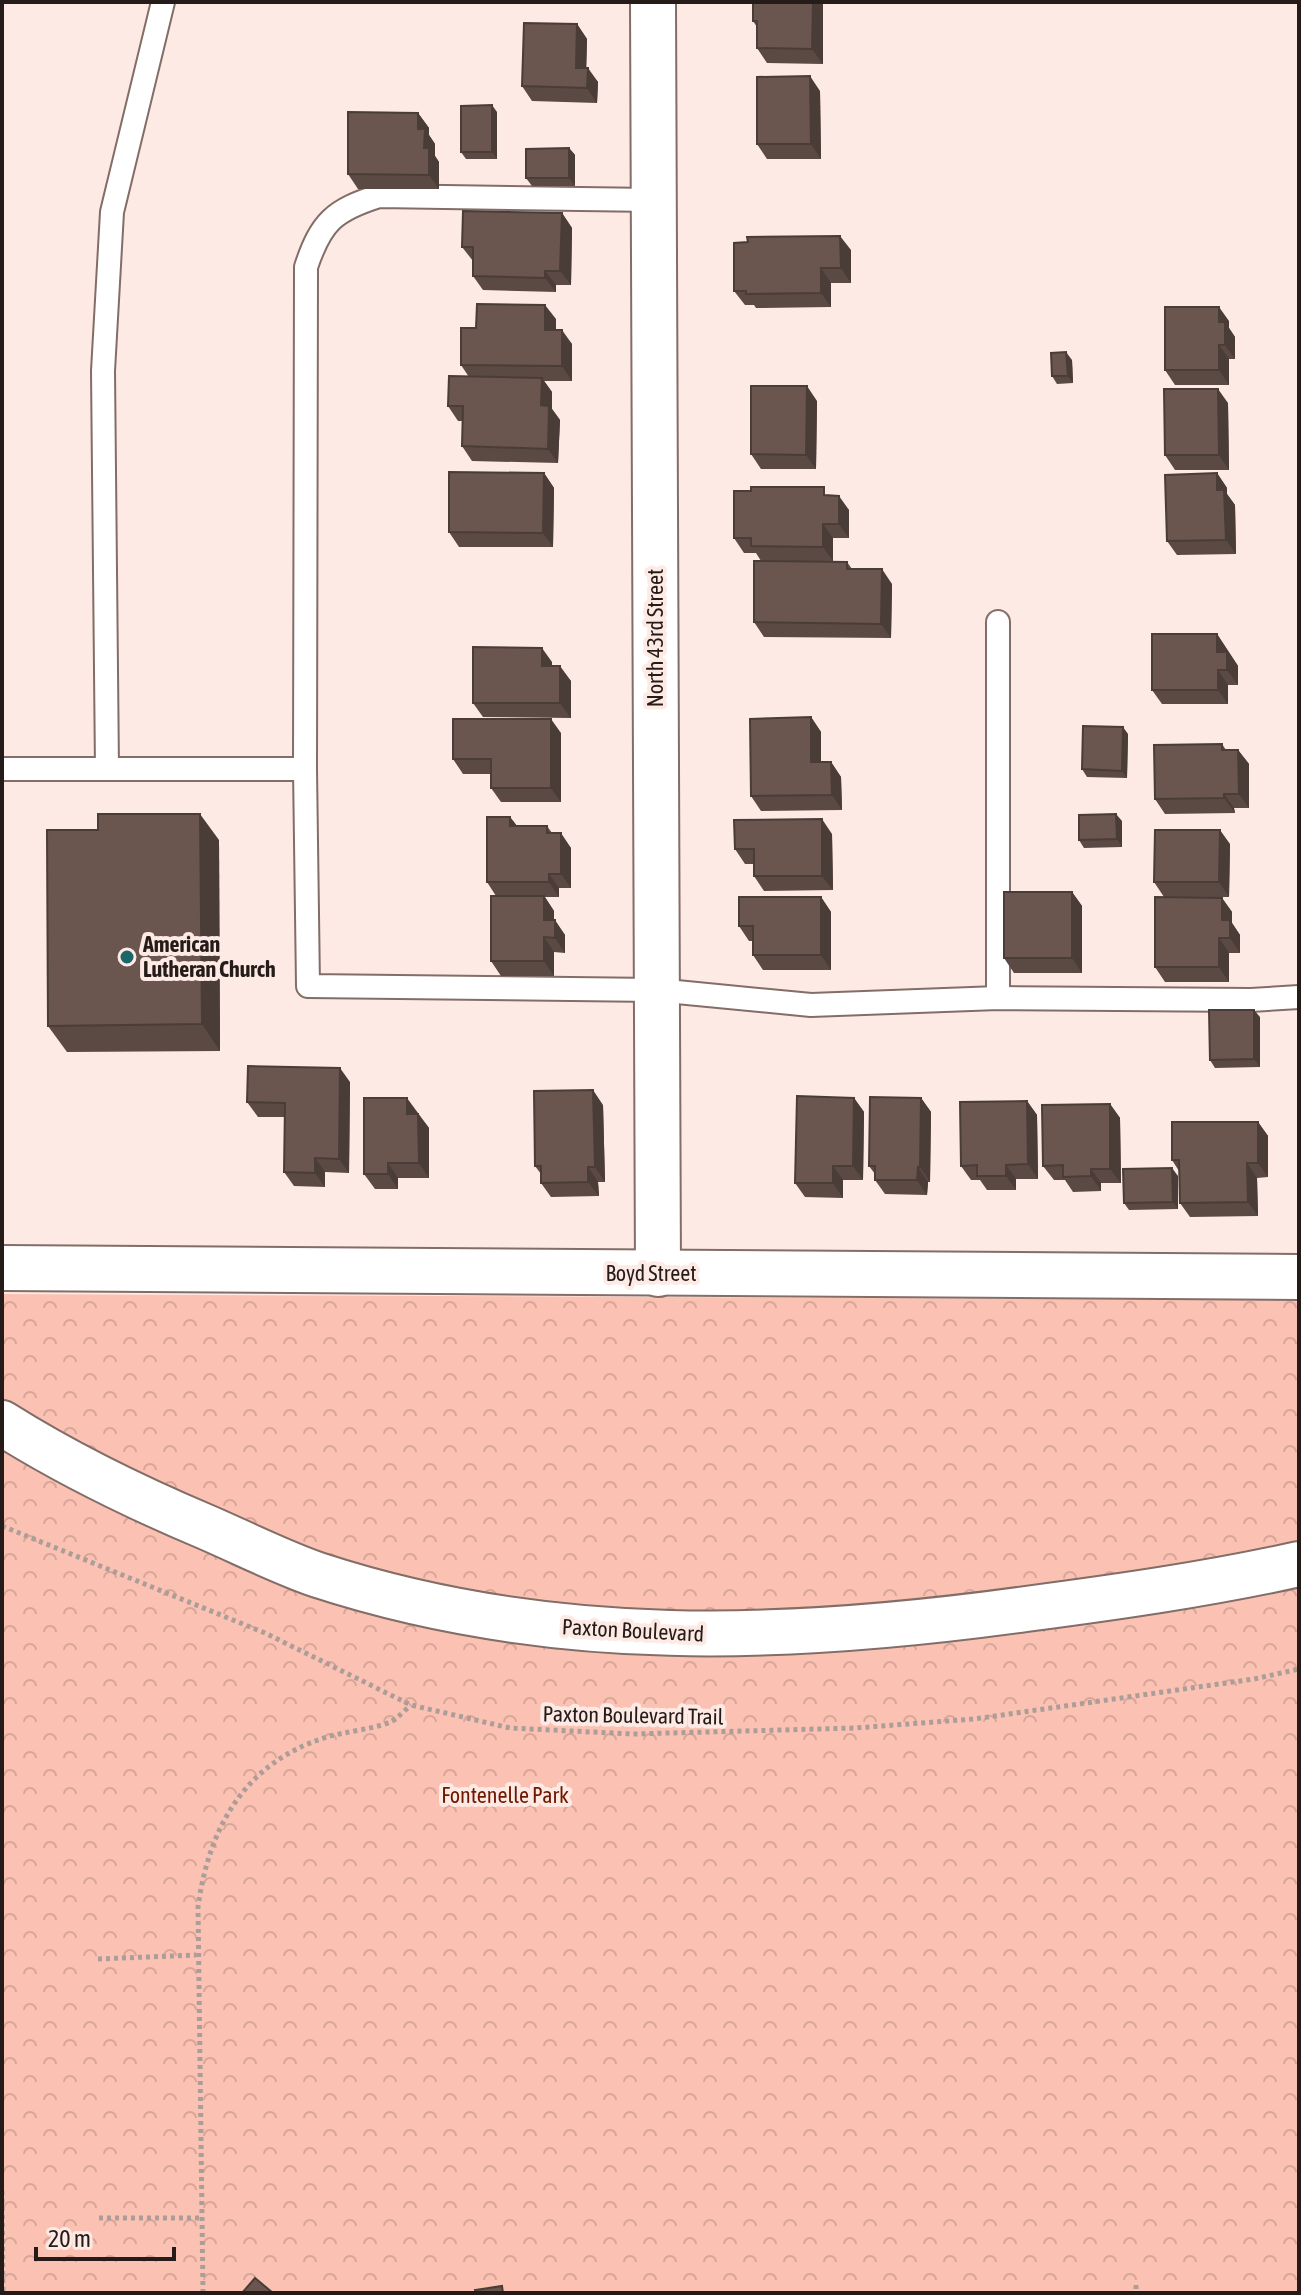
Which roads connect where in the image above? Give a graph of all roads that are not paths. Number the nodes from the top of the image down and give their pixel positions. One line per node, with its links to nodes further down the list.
1 (163, 2): 6 (lane)
2 (653, 2): 3 (street, North 43rd Street)
3 (653, 200): 7 (lane); 8 (street, North 43rd Street)
4 (998, 622): 10 (lane)
5 (2, 769): 6 (lane)
6 (107, 769): 7 (lane)
7 (305, 769): 8 (lane)
8 (656, 990): 10 (lane); 12 (street, North 43rd Street)
9 (1299, 997): 10 (lane)
10 (998, 998)
11 (2, 1268): 12 (street, Boyd Street)
12 (658, 1274): 13 (street, Boyd Street)
13 (1299, 1277)
14 (2, 1423): 15 (street, Paxton Boulevard)
15 (1299, 1564)

